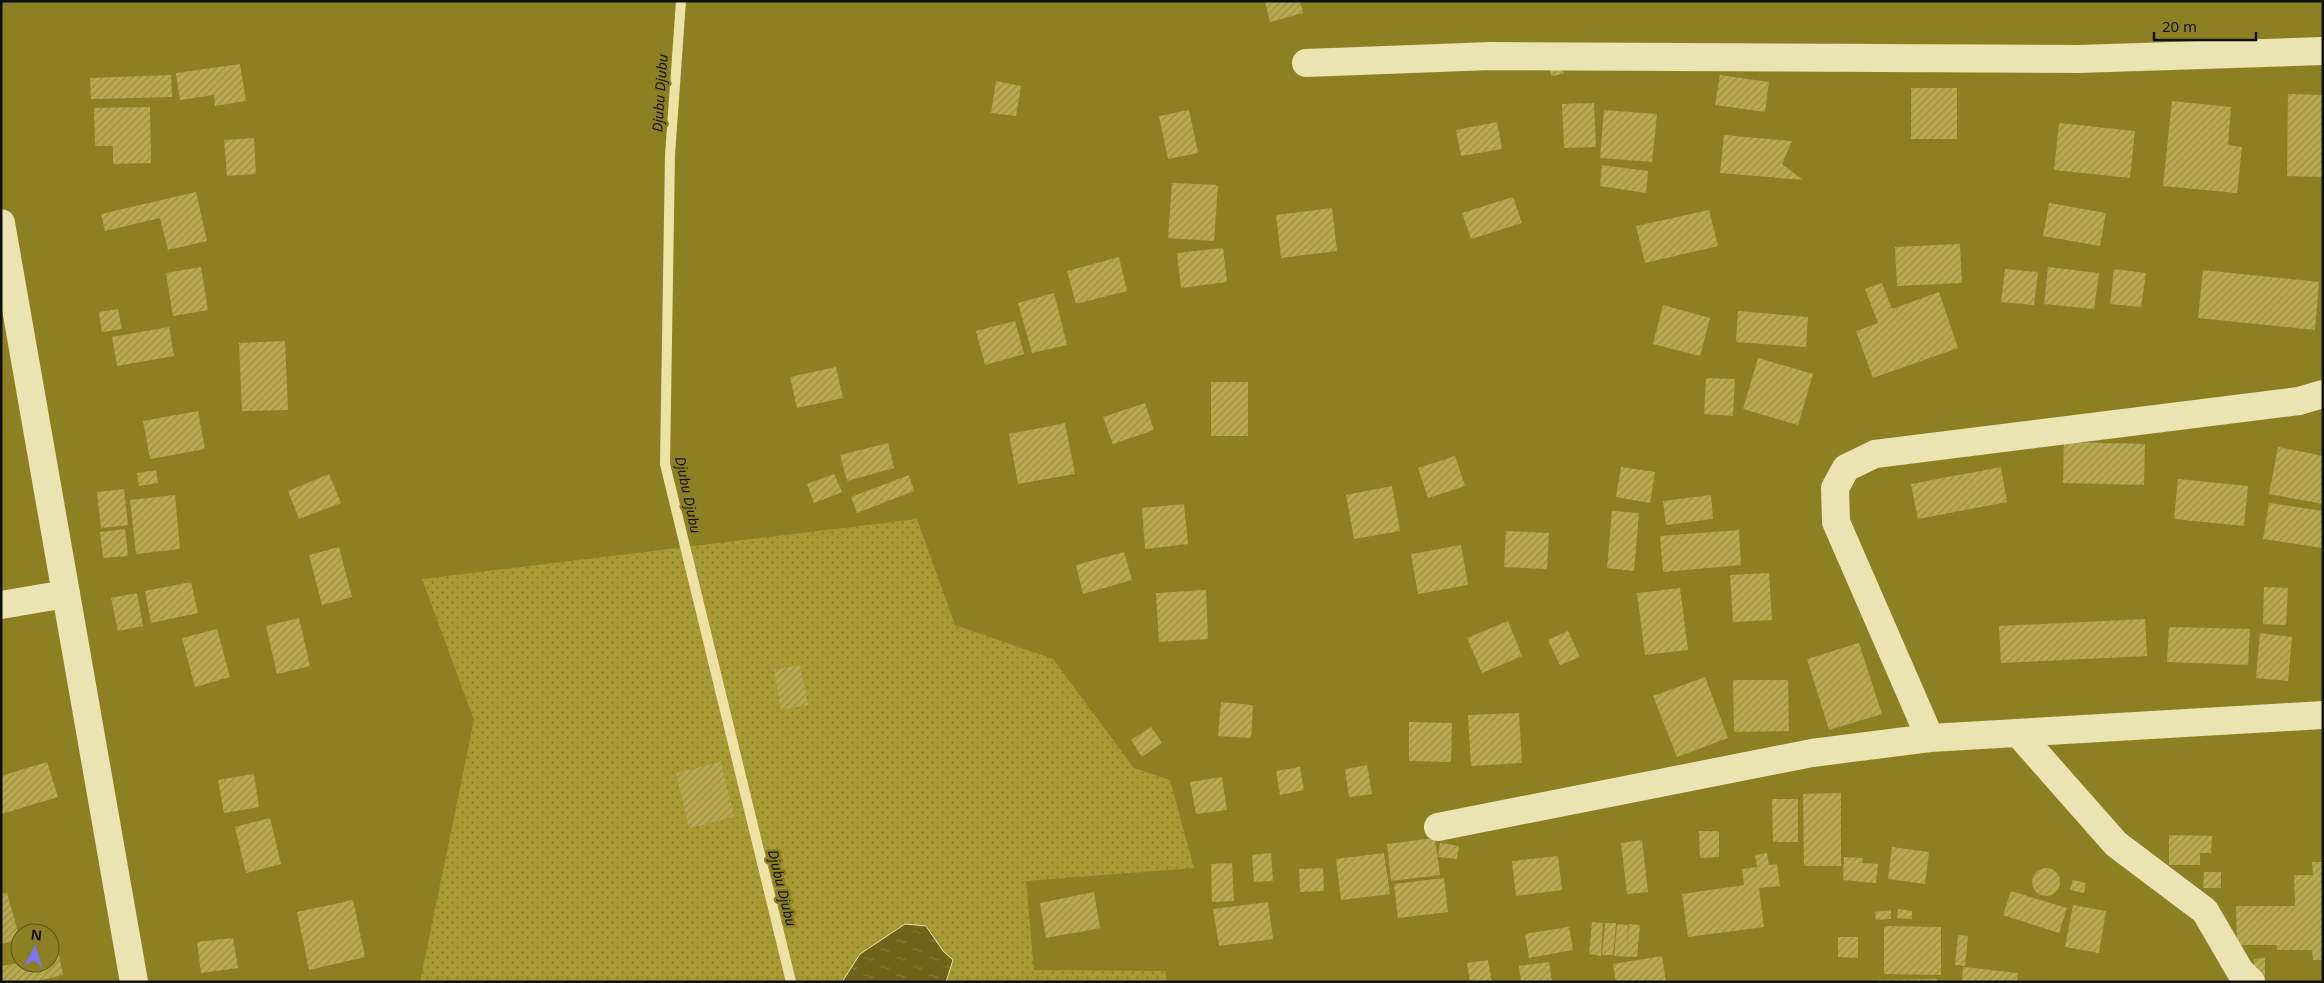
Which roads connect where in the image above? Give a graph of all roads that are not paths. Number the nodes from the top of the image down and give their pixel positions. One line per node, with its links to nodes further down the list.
1 (2323, 51): 2 (street)
2 (1306, 63)
3 (1, 223): 5 (street)
4 (2323, 394): 9 (street)
5 (66, 594): 6 (street); 11 (street)
6 (1, 605)
7 (2323, 714): 8 (street)
8 (2019, 734): 9 (street); 12 (street)
9 (1930, 738): 10 (street)
10 (1438, 827)
11 (134, 982)
12 (2251, 982)

